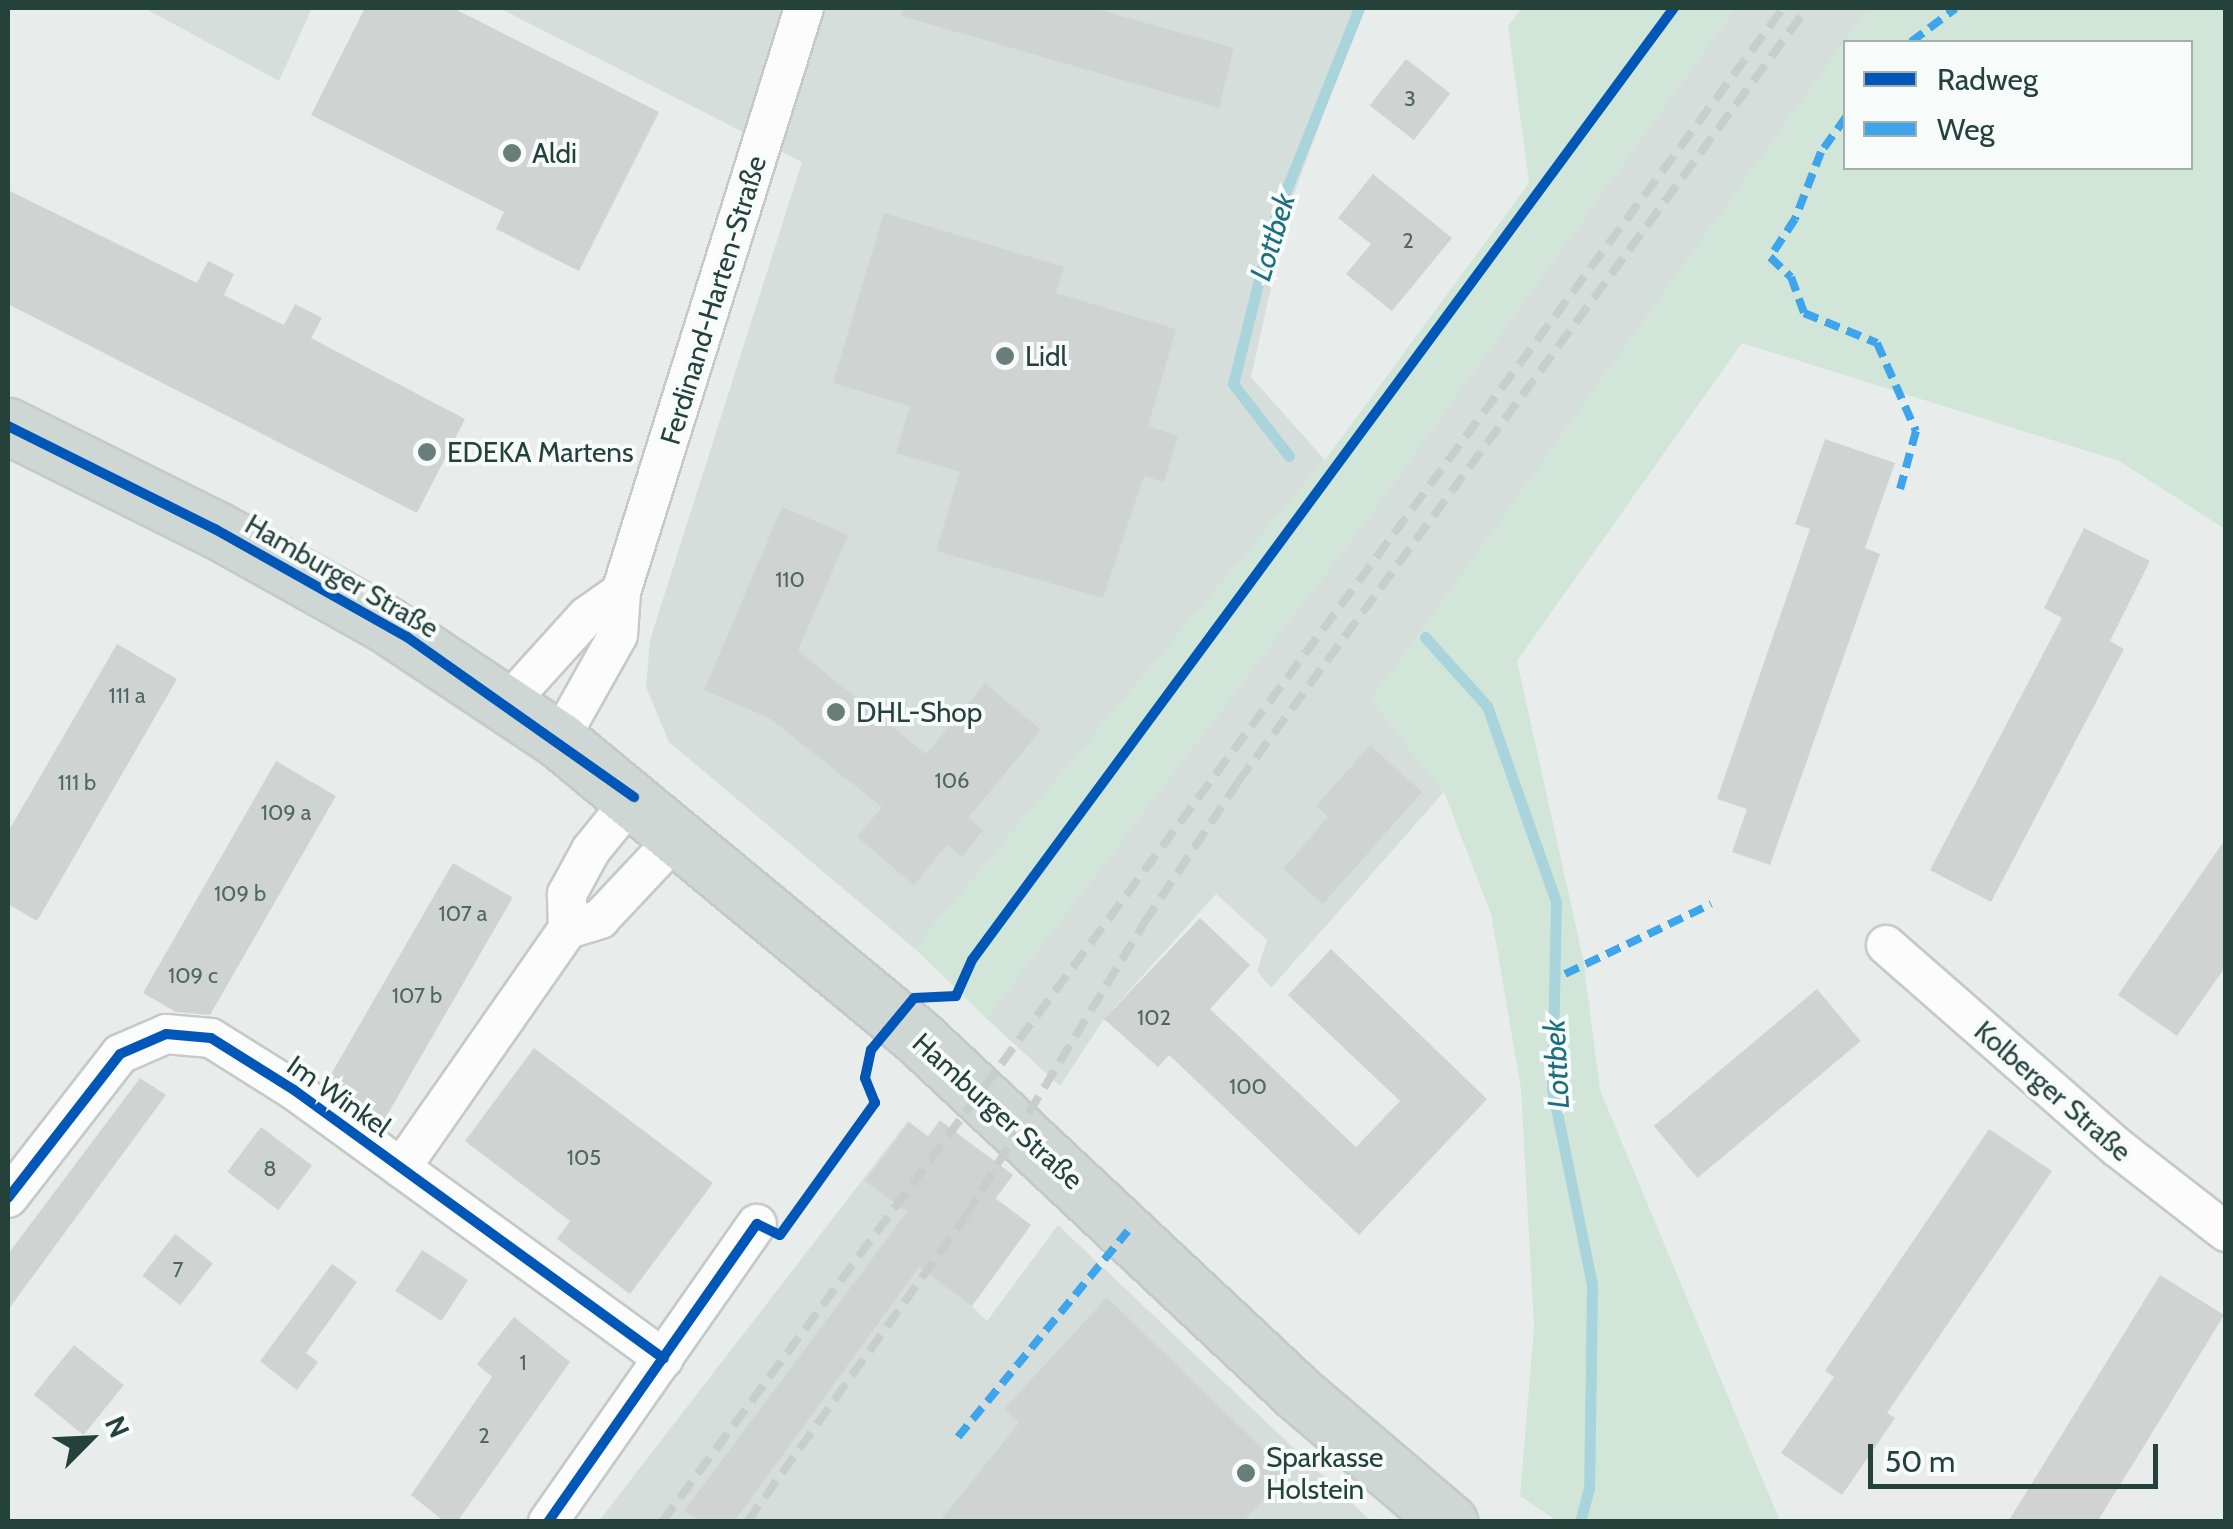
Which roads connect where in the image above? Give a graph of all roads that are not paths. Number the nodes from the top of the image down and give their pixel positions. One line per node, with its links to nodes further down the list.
1 (804, 8): 3 (street, Ferdinand-Harten-Straße)
2 (8, 426): 4 (main road, Hamburger Straße)
3 (621, 592): 4 (street); 5 (street, Ferdinand-Harten-Straße)
4 (508, 702): 5 (main road, Hamburger Straße)
5 (559, 740): 6 (main road, Hamburger Straße)
6 (634, 797): 7 (main road, Hamburger Straße); 8 (street, Im Winkel)
7 (679, 835): 8 (street, Im Winkel); 16 (main road, Hamburger Straße)
8 (568, 929): 10 (street, Im Winkel)
9 (1886, 945): 13 (street, Kolberger Straße)
10 (401, 1168): 11 (street, Im Winkel); 14 (street, Im Winkel)
11 (8, 1198)
12 (757, 1224): 14 (street)
13 (2226, 1232)
14 (664, 1359): 15 (street)
15 (548, 1522)
16 (1448, 1522)

